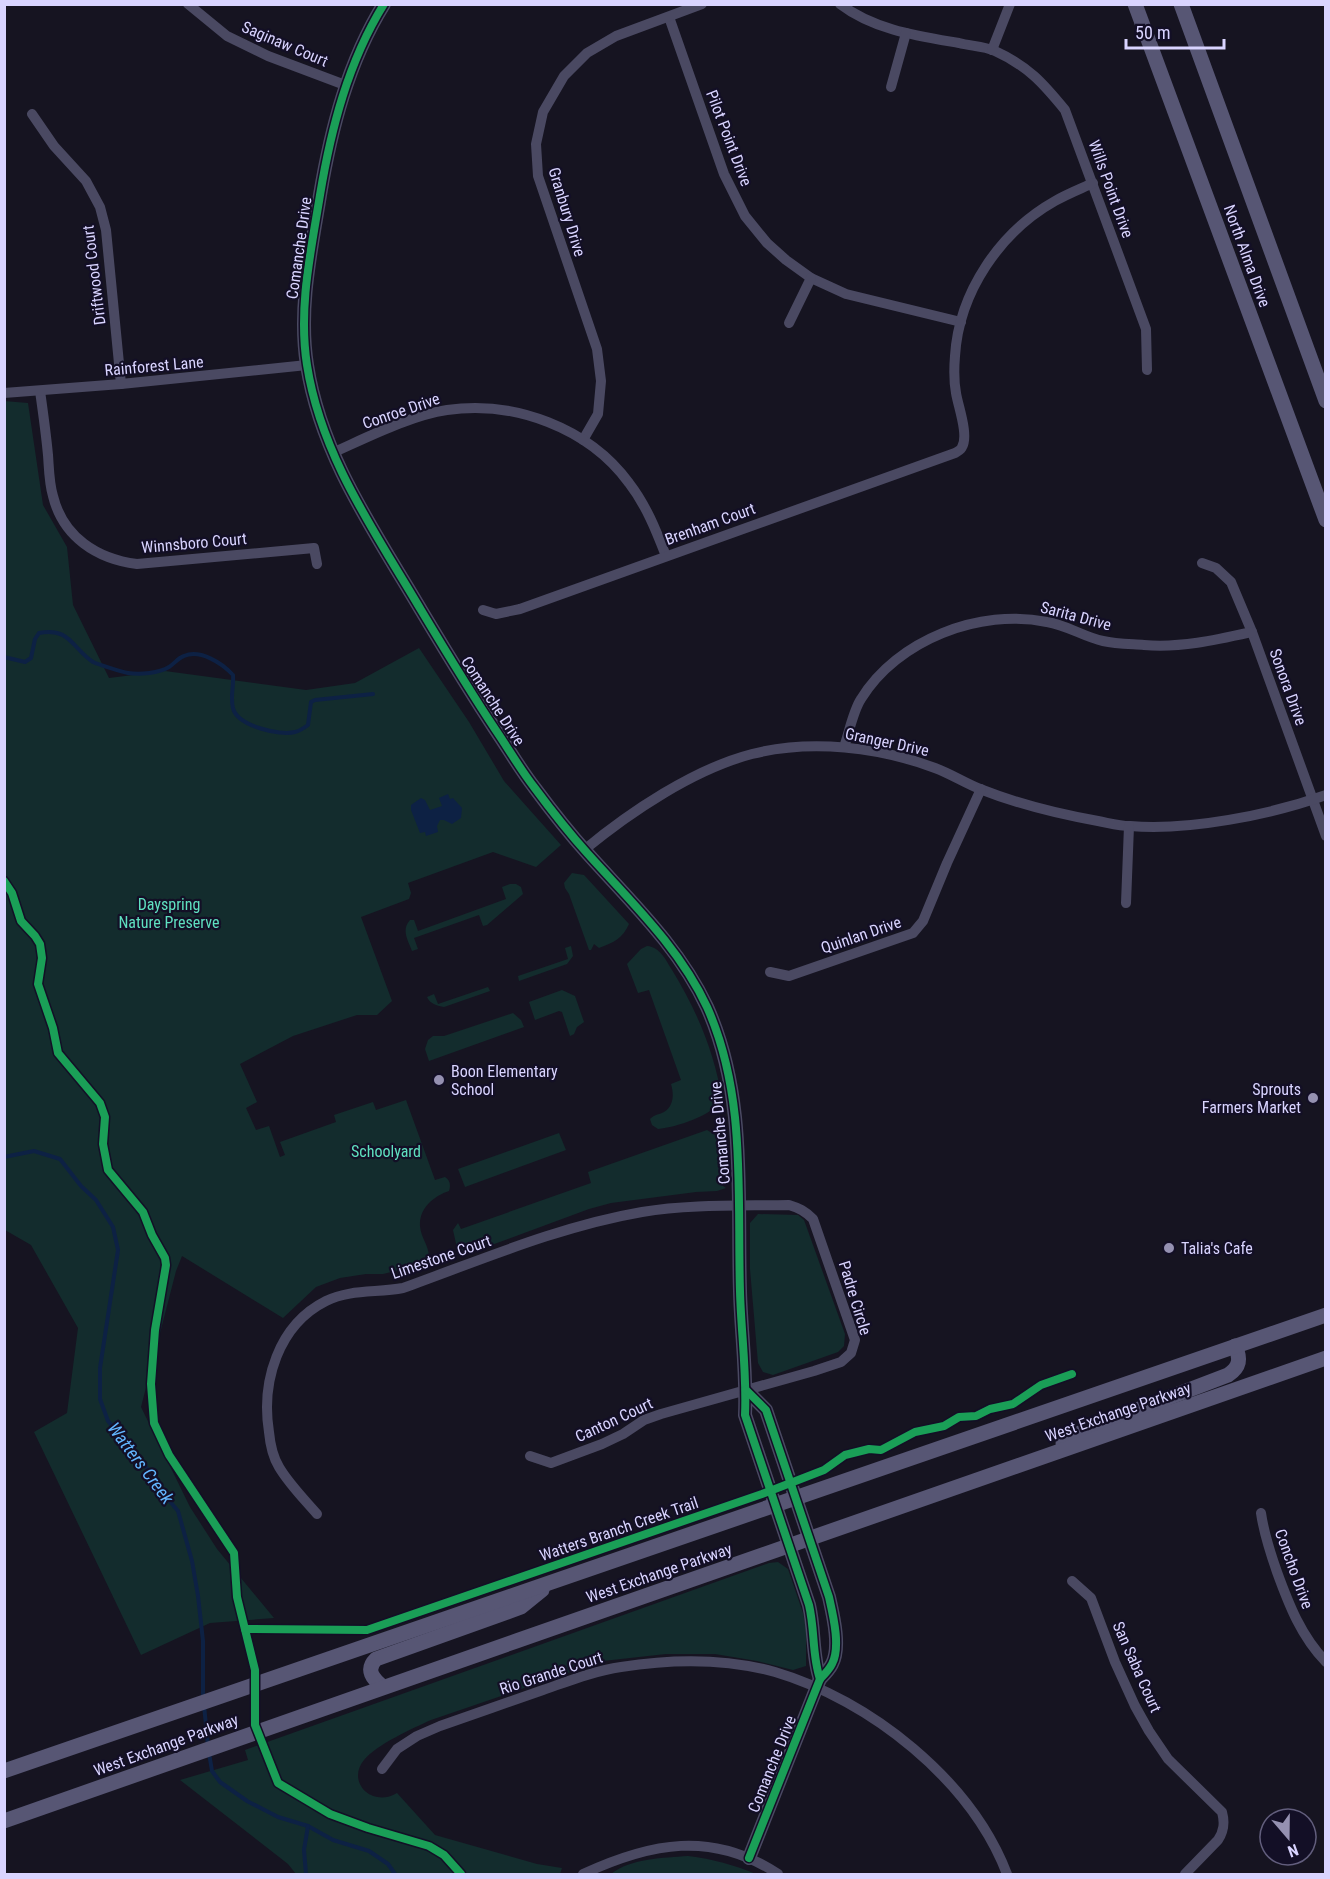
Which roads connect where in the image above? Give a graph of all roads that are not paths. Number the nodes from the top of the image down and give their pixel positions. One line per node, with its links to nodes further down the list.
1 (188, 4): 11 (street, Saginaw Court)
2 (384, 4): 11 (street, Comanche Drive)
3 (702, 4): 8 (street, Granbury Drive)
4 (840, 4): 9 (street, Wills Point Drive)
5 (1010, 4): 10 (street)
6 (1136, 4): 26 (main road, North Alma Drive)
7 (1181, 4): 23 (main road, North Alma Drive)
8 (669, 17): 15 (street, Pilot Point Drive); 24 (street, Granbury Drive)
9 (906, 33): 10 (street, Wills Point Drive); 12 (street)
10 (992, 50): 14 (street, Wills Point Drive)
11 (345, 85): 18 (street, Comanche Drive)
12 (891, 87)
13 (33, 114): 20 (street, Driftwood Court)
14 (1093, 183): 16 (street); 19 (street, Wills Point Drive)
15 (811, 278): 16 (street, Pilot Point Drive); 17 (street)
16 (961, 322): 27 (street, Brenham Court)
17 (789, 323)
18 (307, 365): 20 (street, Rainforest Lane); 25 (street, Comanche Drive)
19 (1147, 370)
20 (121, 384): 21 (street, Rainforest Lane)
21 (40, 391): 22 (street, Rainforest Lane); 29 (street, Winnsboro Court)
22 (4, 393)
23 (1326, 401)
24 (583, 440): 25 (street, Conroe Drive); 27 (street, Conroe Drive)
25 (332, 453): 38 (street, Comanche Drive)
26 (1326, 520)
27 (666, 556): 30 (street, Brenham Court)
28 (1202, 562): 31 (street, Sonora Drive)
29 (317, 564)
30 (483, 610)
31 (1252, 632): 32 (street, Sarita Drive); 35 (street, Sonora Drive)
32 (844, 747): 33 (street, Granger Drive); 38 (street, Granger Drive)
33 (981, 789): 36 (street, Granger Drive); 40 (street, Quinlan Drive)
34 (1326, 795): 35 (street, Granger Drive)
35 (1313, 799): 36 (street, Granger Drive); 37 (street, Sonora Drive)
36 (1129, 826): 39 (street)
37 (1326, 836)
38 (584, 850): 41 (street, Comanche Drive)
39 (1126, 903)
40 (770, 972)
41 (739, 1206): 45 (street, Comanche Drive); 45 (street, Padre Circle); 51 (street, Limestone Court)
42 (1326, 1315): 43 (main road, West Exchange Parkway)
43 (1235, 1346): 47 (main road); 48 (main road, West Exchange Parkway)
44 (1326, 1358): 47 (main road, West Exchange Parkway)
45 (746, 1390): 46 (street, Canton Court); 48 (street, Comanche Drive); 49 (street, Comanche Drive)
46 (530, 1456)
47 (1027, 1463): 52 (main road, West Exchange Parkway)
48 (796, 1497): 49 (main road, West Exchange Parkway); 52 (street, Comanche Drive)
49 (776, 1504): 53 (street, Comanche Drive); 55 (main road, West Exchange Parkway)
50 (1261, 1513): 56 (street, Concho Drive)
51 (317, 1514)
52 (810, 1540): 53 (main road, West Exchange Parkway); 57 (street, Comanche Drive)
53 (790, 1547): 57 (street, Comanche Drive); 58 (main road, West Exchange Parkway)
54 (1072, 1581): 66 (street, San Saba Court)
55 (552, 1582): 58 (main road); 60 (main road, West Exchange Parkway)
56 (1326, 1662)
57 (819, 1683): 59 (street, Rio Grande Court); 62 (street, Comanche Drive); 65 (street, Rio Grande Court)
58 (383, 1687): 61 (main road, West Exchange Parkway)
59 (382, 1769)
60 (4, 1771)
61 (4, 1821)
62 (749, 1858): 63 (street); 64 (street)
63 (583, 1875)
64 (778, 1875)
65 (1007, 1875)
66 (1185, 1875)

